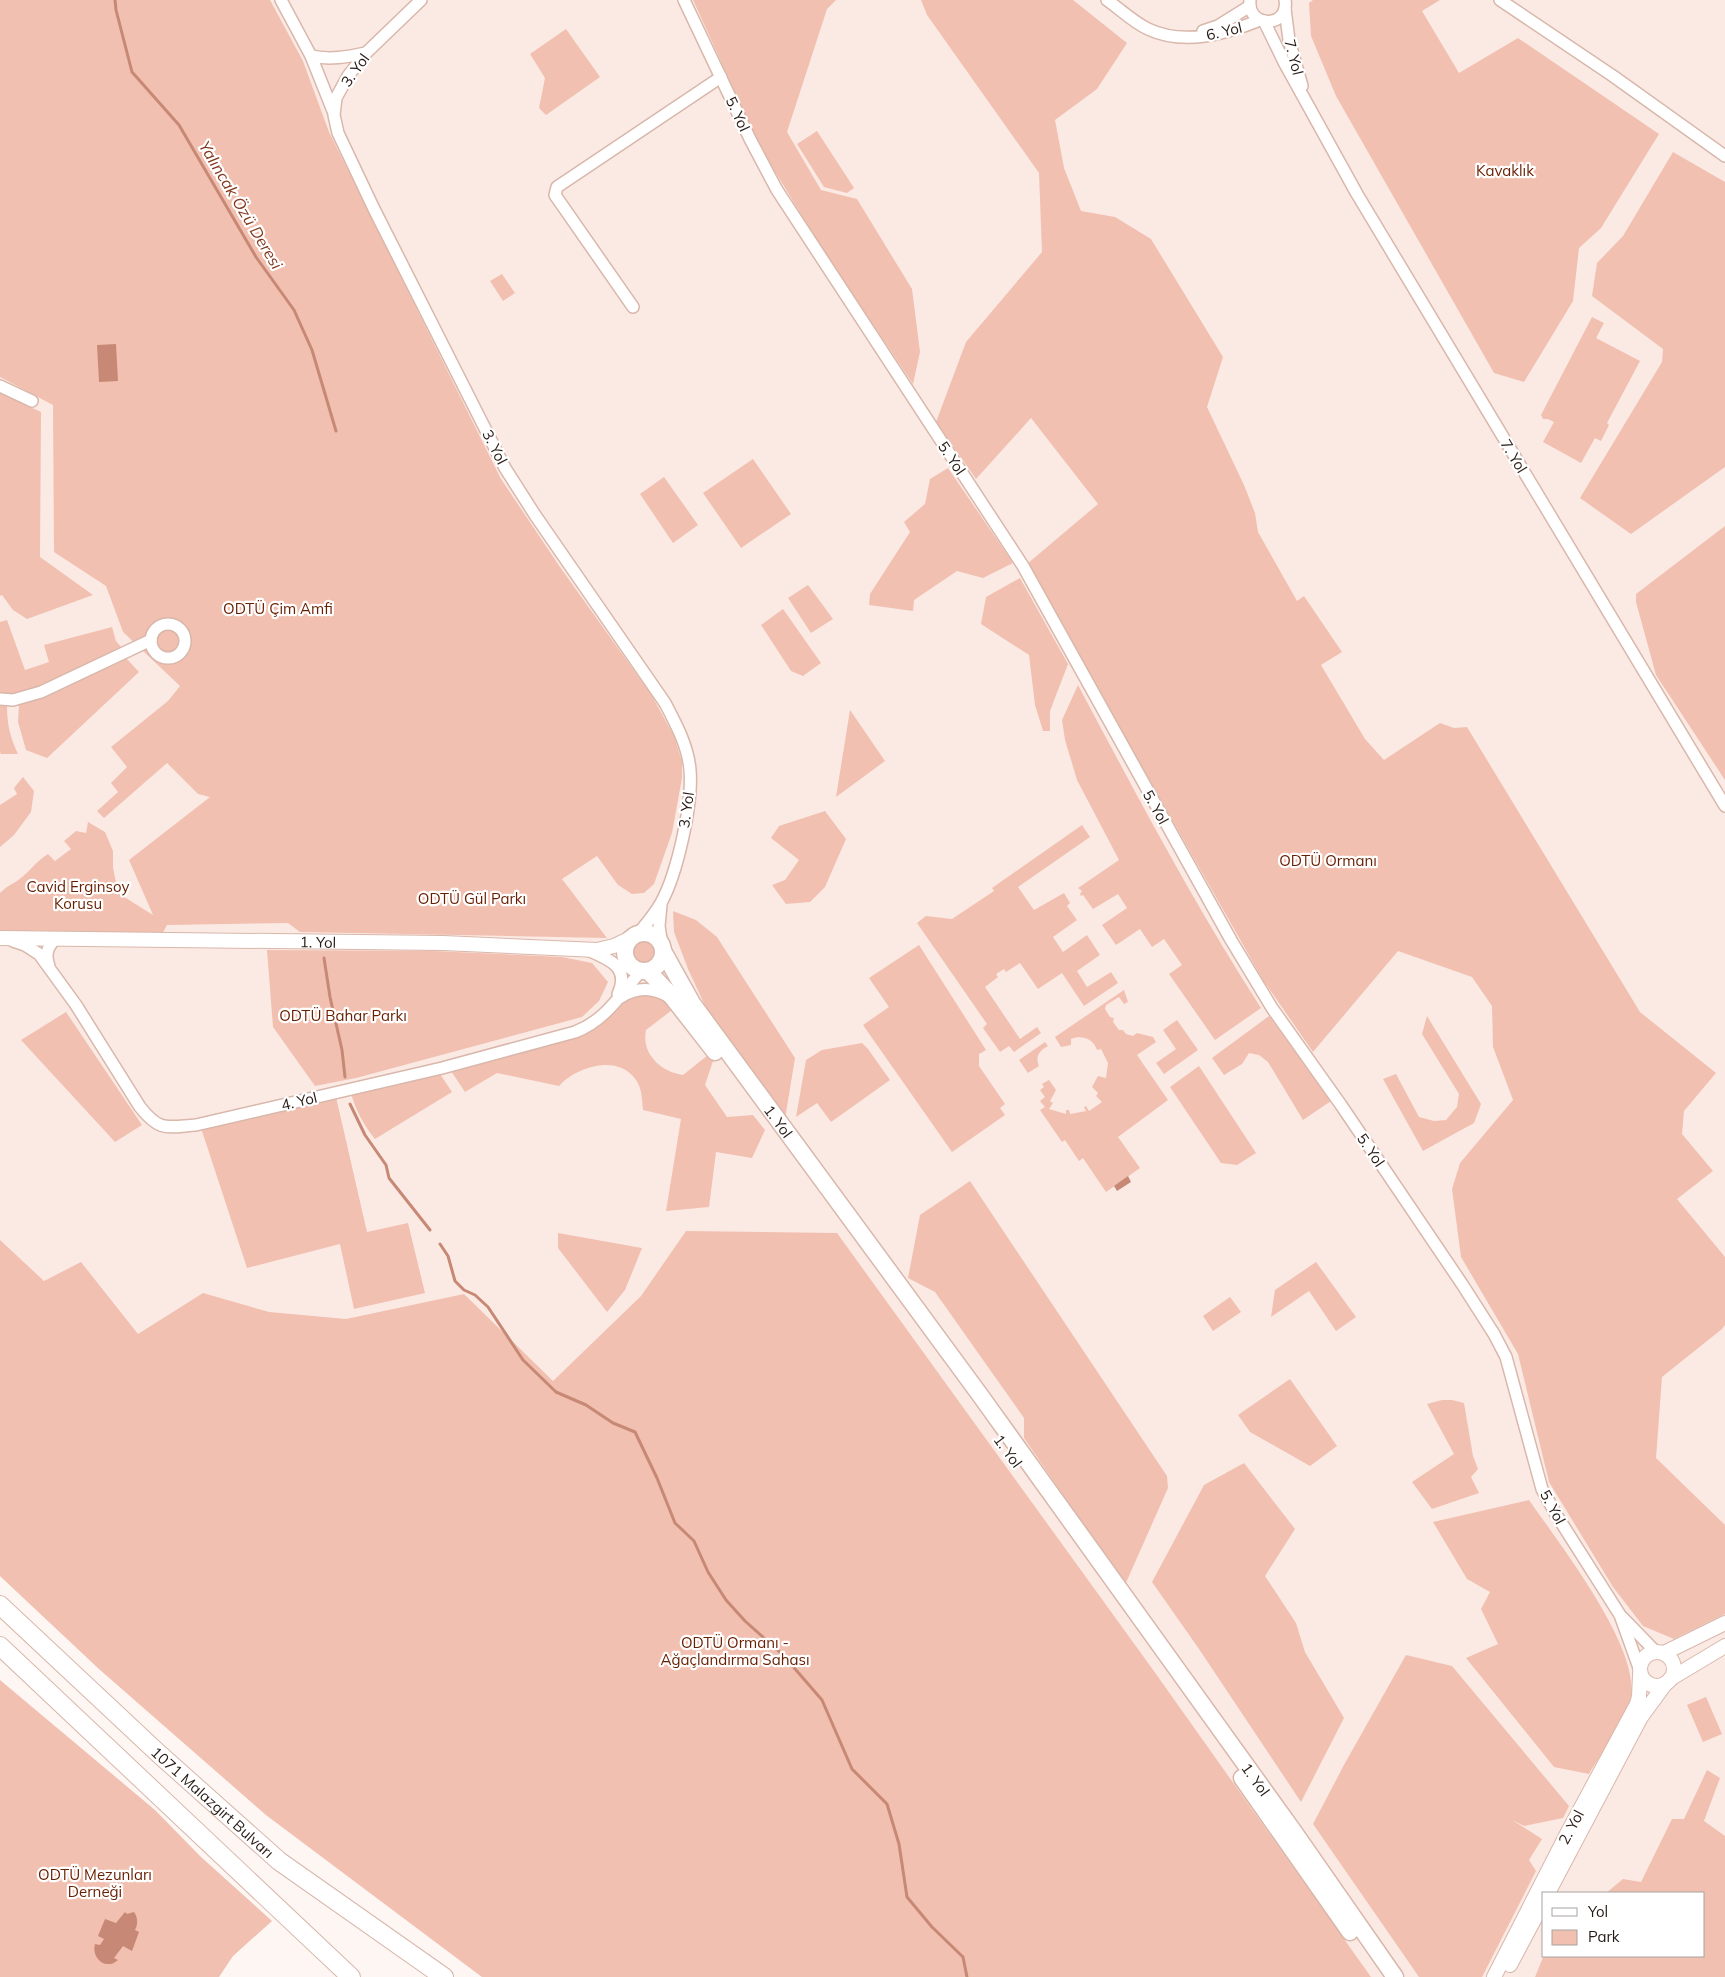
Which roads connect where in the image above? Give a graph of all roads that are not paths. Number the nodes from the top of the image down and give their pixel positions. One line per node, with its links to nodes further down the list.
1 (281, 0): 11 (street)
2 (421, 0): 10 (street, 3. Yol)
3 (684, 0): 12 (street, 5. Yol)
4 (1107, 0): 9 (street, 6. Yol)
5 (1500, 0): 15 (street)
6 (1250, 2): 8 (street, 7. Yol); 9 (street, 6. Yol)
7 (1287, 3): 8 (street, 7. Yol); 13 (street, 7. Yol)
8 (1262, 21): 9 (street, 6. Yol); 13 (street, 7. Yol)
9 (1187, 36)
10 (366, 53): 11 (street); 14 (street, 3. Yol)
11 (311, 56): 14 (street)
12 (721, 77): 16 (street); 34 (street, 5. Yol)
13 (1307, 104): 21 (street, 7. Yol)
14 (334, 114): 22 (street, 3. Yol)
15 (1725, 156)
16 (633, 307)
17 (0, 386): 18 (street)
18 (32, 401)
19 (151, 640): 20 (street)
20 (0, 699)
21 (1725, 806)
22 (661, 903): 23 (street, 3. Yol); 26 (street, 3. Yol)
23 (635, 935): 26 (main road); 27 (street, 1. Yol); 29 (main road)
24 (2, 938): 25 (street, 1. Yol); 28 (street, 4. Yol)
25 (55, 939): 27 (street, 1. Yol); 28 (street)
26 (662, 948): 29 (main road); 32 (main road, 1. Yol)
27 (585, 949): 30 (street, 4. Yol)
28 (49, 968): 30 (street, 4. Yol)
29 (644, 971): 30 (street, 4. Yol); 31 (main road, 1. Yol)
30 (615, 1000): 31 (street, 4. Yol)
31 (675, 1001): 32 (main road, 1. Yol)
32 (792, 1146): 42 (main road, 1. Yol)
33 (0, 1606): 47 (main road, 1071 Malazgirt Bulvarı)
34 (1620, 1615): 38 (street, 5. Yol); 39 (street, 5. Yol)
35 (1725, 1623): 38 (street)
36 (0, 1646): 46 (main road, 1071 Malazgirt Bulvarı)
37 (1725, 1646): 40 (street, 2. Yol)
38 (1660, 1652): 39 (street); 40 (street)
39 (1640, 1671): 40 (street); 41 (street, 2. Yol)
40 (1668, 1681): 41 (street, 2. Yol)
41 (1585, 1812): 43 (street, 2. Yol)
42 (1289, 1836): 48 (main road, 1. Yol); 49 (main road, 1. Yol)
43 (1556, 1867): 44 (street, 2. Yol); 50 (street, 2. Yol)
44 (1548, 1892)
45 (1542, 1905): 51 (street)
46 (351, 1977)
47 (444, 1977)
48 (1381, 1977)
49 (1395, 1977)
50 (1494, 1977)
51 (1504, 1977)

